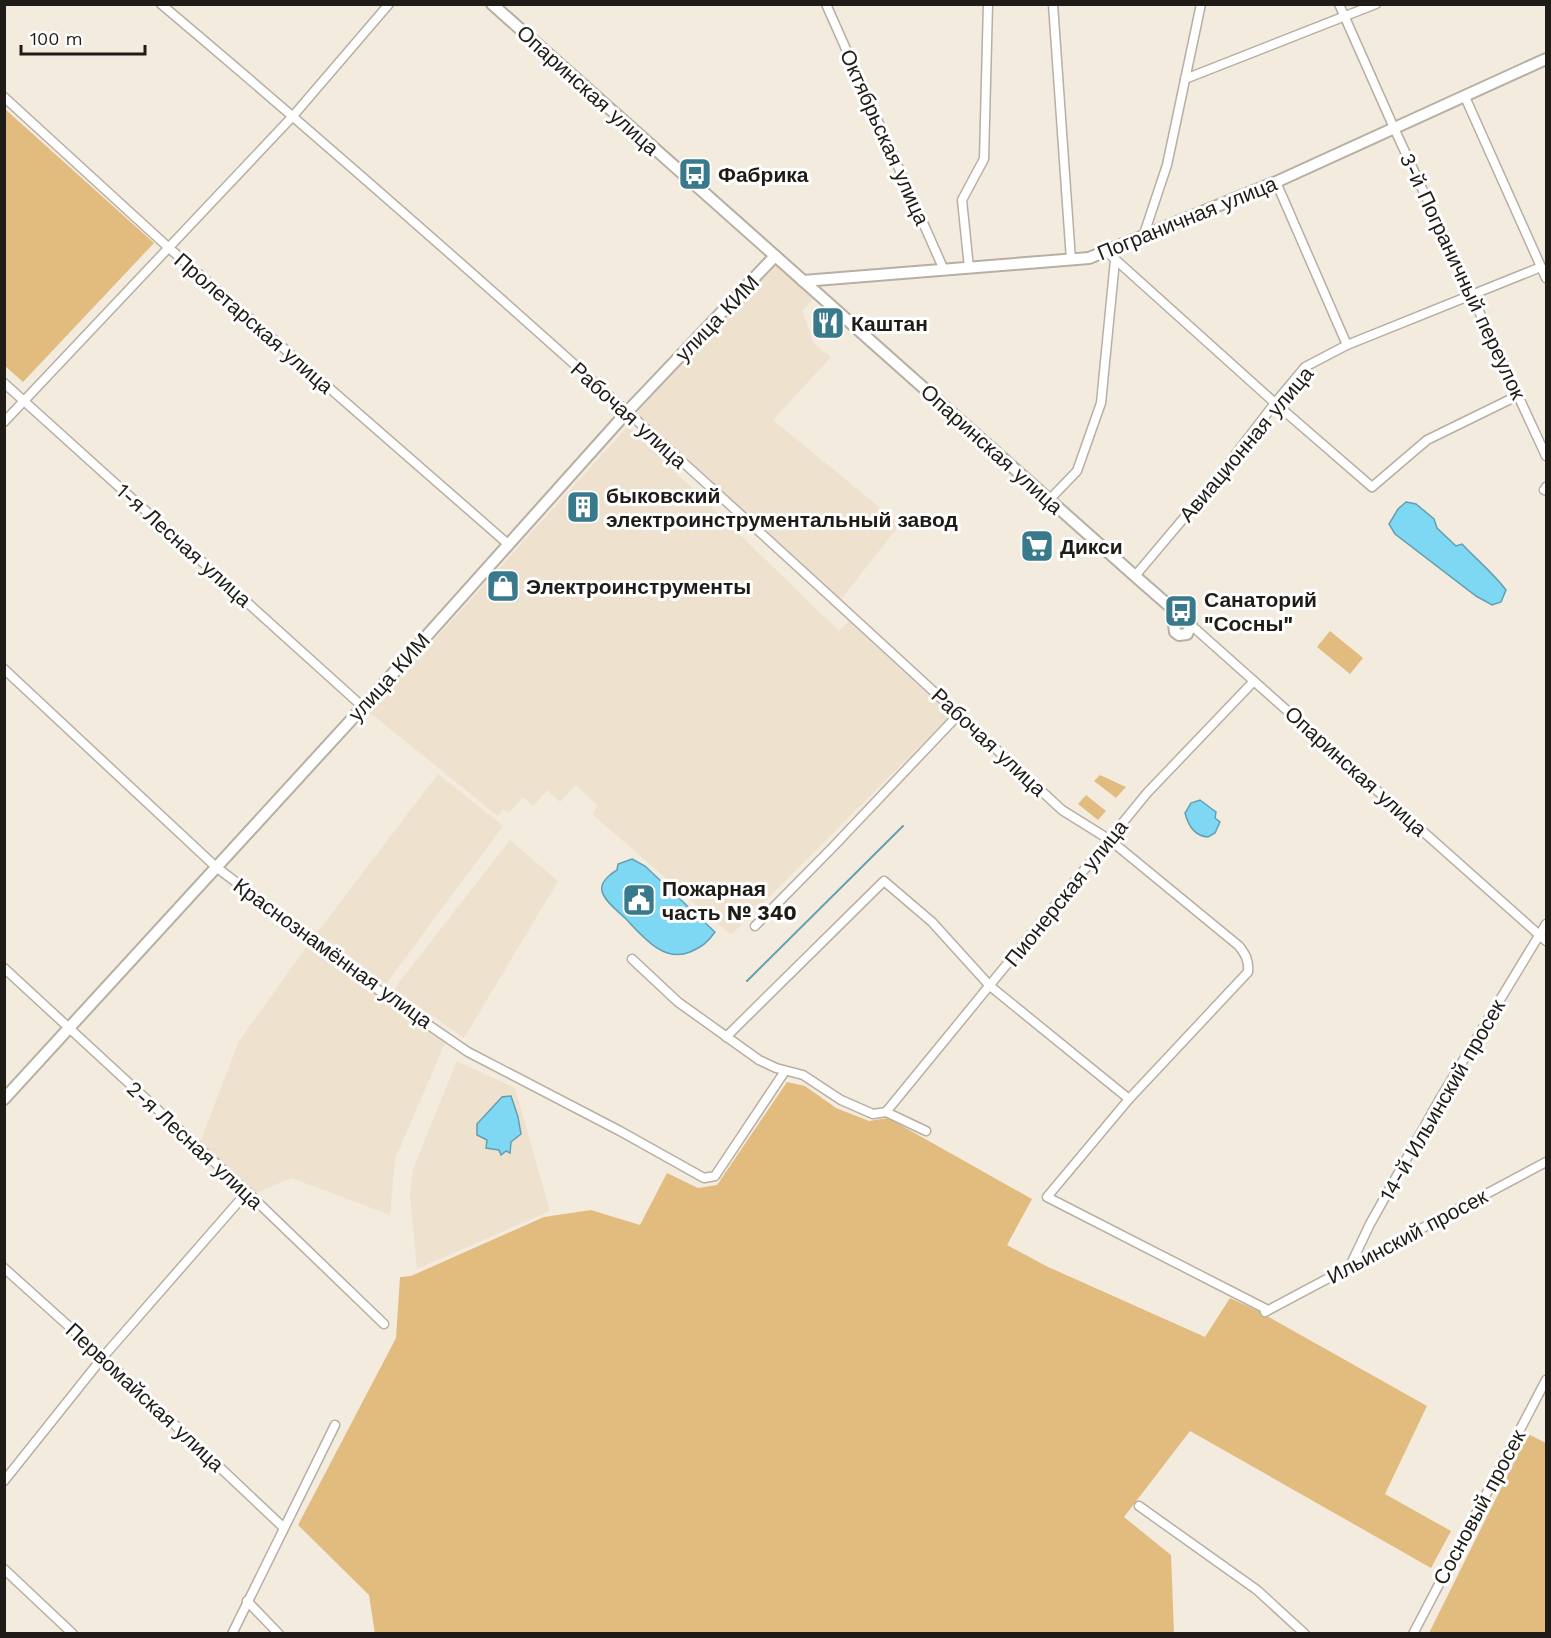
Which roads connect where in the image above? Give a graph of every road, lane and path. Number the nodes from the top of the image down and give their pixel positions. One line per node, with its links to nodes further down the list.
1 (161, 4): 15 (street, Рабочая улица)
2 (389, 4): 15 (street)
3 (492, 4): 20 (main road, Опаринская улица)
4 (826, 4): 25 (street, Октябрьская улица)
5 (988, 4): 24 (street)
6 (1053, 4): 22 (street)
7 (1201, 4): 12 (street)
8 (1339, 4): 10 (street, 3-й Пограничный переулок)
9 (1376, 4): 10 (street)
10 (1345, 18): 12 (street); 16 (street, 3-й Пограничный переулок)
11 (1546, 59): 14 (main road, Пограничная улица)
12 (1185, 79): 18 (street)
13 (4, 97): 19 (street, Пролетарская улица)
14 (1465, 97): 16 (main road, Пограничная улица); 23 (street)
15 (293, 116): 19 (street); 34 (street, Рабочая улица)
16 (1394, 128): 17 (main road, Пограничная улица); 28 (street, 3-й Пограничный переулок)
17 (1276, 182): 18 (main road, Пограничная улица); 29 (street)
18 (1144, 234): 21 (main road, Пограничная улица)
19 (169, 248): 32 (street); 38 (street, Пролетарская улица)
20 (775, 256): 27 (main road, Опаринская улица); 34 (main road, улица КИМ)
21 (1111, 256): 22 (main road, Пограничная улица); 33 (street); 37 (street)
22 (1071, 260): 24 (main road, Пограничная улица)
23 (1541, 267): 26 (street); 28 (street, Авиационная улица)
24 (969, 268): 25 (main road, Пограничная улица)
25 (944, 270): 27 (main road, Пограничная улица)
26 (1546, 278)
27 (803, 281): 37 (main road, Опаринская улица)
28 (1472, 296): 29 (street, Авиационная улица); 31 (street, 3-й Пограничный переулок)
29 (1347, 345): 33 (street, Авиационная улица)
30 (4, 383): 32 (street, 1-я Лесная улица)
31 (1519, 395): 33 (street); 36 (street, 3-й Пограничный переулок)
32 (24, 401): 35 (street); 44 (street, 1-я Лесная улица)
33 (1275, 403): 39 (street, Авиационная улица)
34 (627, 412): 38 (main road, улица КИМ); 45 (street, Рабочая улица)
35 (4, 422)
36 (1546, 456)
37 (1050, 500): 39 (main road, Опаринская улица)
38 (508, 544): 44 (main road, улица КИМ)
39 (1135, 576): 40 (main road, Опаринская улица)
40 (1172, 608): 41 (main road, Опаринская улица); 41 (main road)
41 (1191, 625): 43 (street, Опаринская улица)
42 (4, 669): 47 (street, Краснознамённая улица)
43 (1254, 681): 46 (street, Пионерская улица); 50 (street, Опаринская улица)
44 (363, 707): 47 (main road, улица КИМ)
45 (958, 714): 46 (street, Рабочая улица); 49 (street)
46 (1110, 840): 54 (street, Пионерская улица); 59 (street, Рабочая улица)
47 (216, 867): 55 (main road, улица КИМ); 57 (street, Краснознамённая улица)
48 (1546, 924): 50 (street, 14-й Ильинский просек)
49 (754, 926)
50 (1539, 934): 51 (street, Опаринская улица); 65 (street, 14-й Ильинский просек)
51 (1546, 940)
52 (632, 959): 56 (street)
53 (4, 968): 55 (street, 2-я Лесная улица)
54 (990, 986): 56 (street); 59 (street); 60 (street, Пионерская улица)
55 (69, 1029): 58 (main road, улица КИМ); 63 (street, 2-я Лесная улица)
56 (726, 1037): 57 (street)
57 (785, 1071): 60 (street)
58 (4, 1099)
59 (1129, 1099): 65 (street, Ильинский просек)
60 (886, 1112): 61 (street)
61 (926, 1131)
62 (1546, 1162): 65 (street, Ильинский просек)
63 (247, 1192): 66 (street, 2-я Лесная улица); 67 (street)
64 (4, 1268): 67 (street, Первомайская улица)
65 (1349, 1268)
66 (384, 1324)
67 (103, 1357): 70 (street); 72 (street, Первомайская улица)
68 (1546, 1380): 79 (street, Сосновый просек)
69 (335, 1425): 72 (street)
70 (4, 1481)
71 (1139, 1506): 78 (street)
72 (284, 1528): 74 (street)
73 (4, 1569): 75 (street)
74 (247, 1601): 76 (street); 77 (street)
75 (73, 1634)
76 (232, 1634)
77 (279, 1634)
78 (1305, 1634)
79 (1413, 1634)

